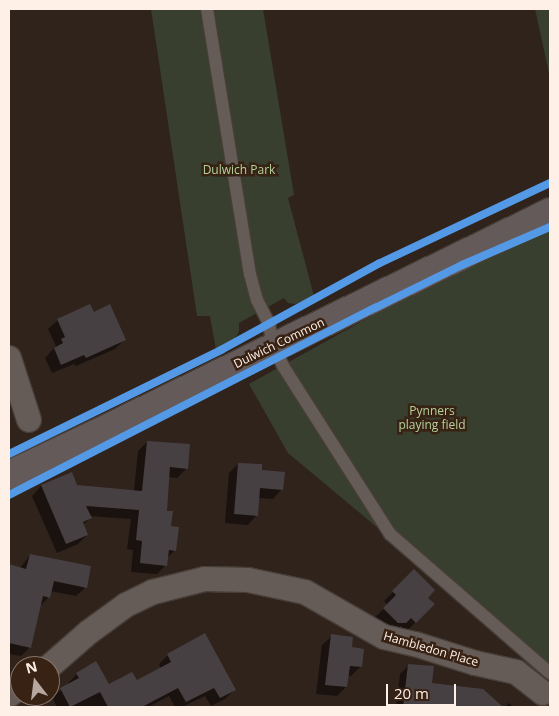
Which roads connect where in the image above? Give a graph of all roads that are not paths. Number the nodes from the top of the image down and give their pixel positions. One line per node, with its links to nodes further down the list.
1 (207, 9): 3 (lane)
2 (550, 212): 3 (highway, Dulwich Common)
3 (274, 346): 6 (highway, Dulwich Common); 8 (lane)
4 (9, 358): 5 (street)
5 (29, 420)
6 (9, 475)
7 (60, 657): 8 (street, Hambledon Place)
8 (547, 683)

